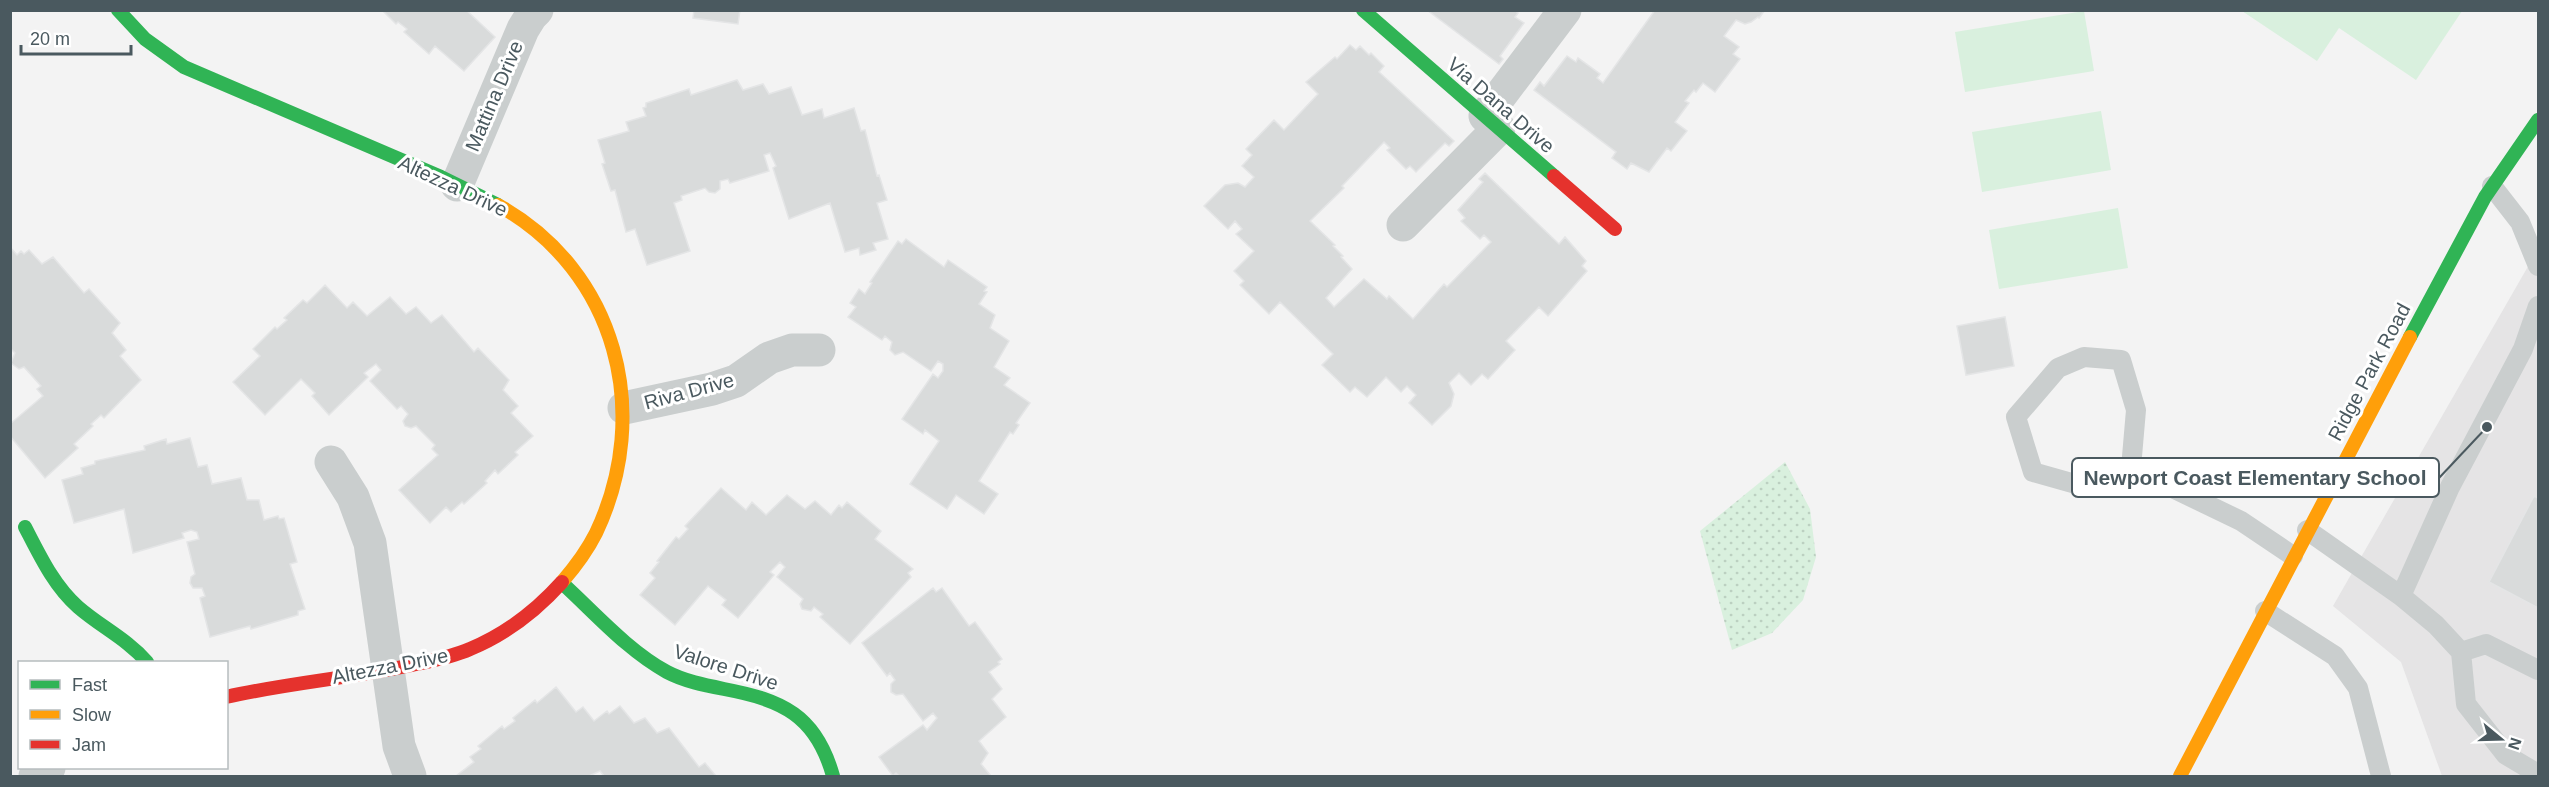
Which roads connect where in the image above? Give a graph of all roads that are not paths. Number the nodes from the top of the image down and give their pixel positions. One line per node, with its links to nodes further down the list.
1 (118, 10): 7 (street, Altezza Drive)
2 (537, 10): 7 (street, Mattina Drive)
3 (1363, 10): 6 (street, Via Dana Drive)
4 (1565, 10): 6 (street)
5 (2538, 120): 8 (street, Ridge Park Road)
6 (1492, 122): 9 (street); 10 (street, Via Dana Drive)
7 (457, 184): 14 (street, Altezza Drive)
8 (2492, 186): 11 (lane); 18 (street, Ridge Park Road)
9 (1403, 225)
10 (1615, 229)
11 (2538, 266)
12 (2538, 306): 21 (lane)
13 (819, 350): 14 (street, Riva Drive)
14 (624, 408): 20 (street, Altezza Drive)
15 (331, 462): 25 (street)
16 (2131, 468): 16 (lane); 19 (lane)
17 (25, 527): 24 (street)
18 (2307, 530): 19 (street, Ridge Park Road); 21 (lane)
19 (2293, 556): 22 (street, Ridge Park Road)
20 (562, 583): 25 (street, Altezza Drive); 30 (street, Valore Drive)
21 (2402, 596): 23 (lane)
22 (2265, 611): 31 (street, Ridge Park Road); 32 (lane)
23 (2461, 652): 26 (lane); 28 (lane)
24 (145, 661)
25 (387, 670): 27 (street, Altezza Drive); 29 (street)
26 (2538, 670)
27 (228, 696)
28 (2538, 774)
29 (410, 777)
30 (833, 777)
31 (2180, 777)
32 (2381, 777)

